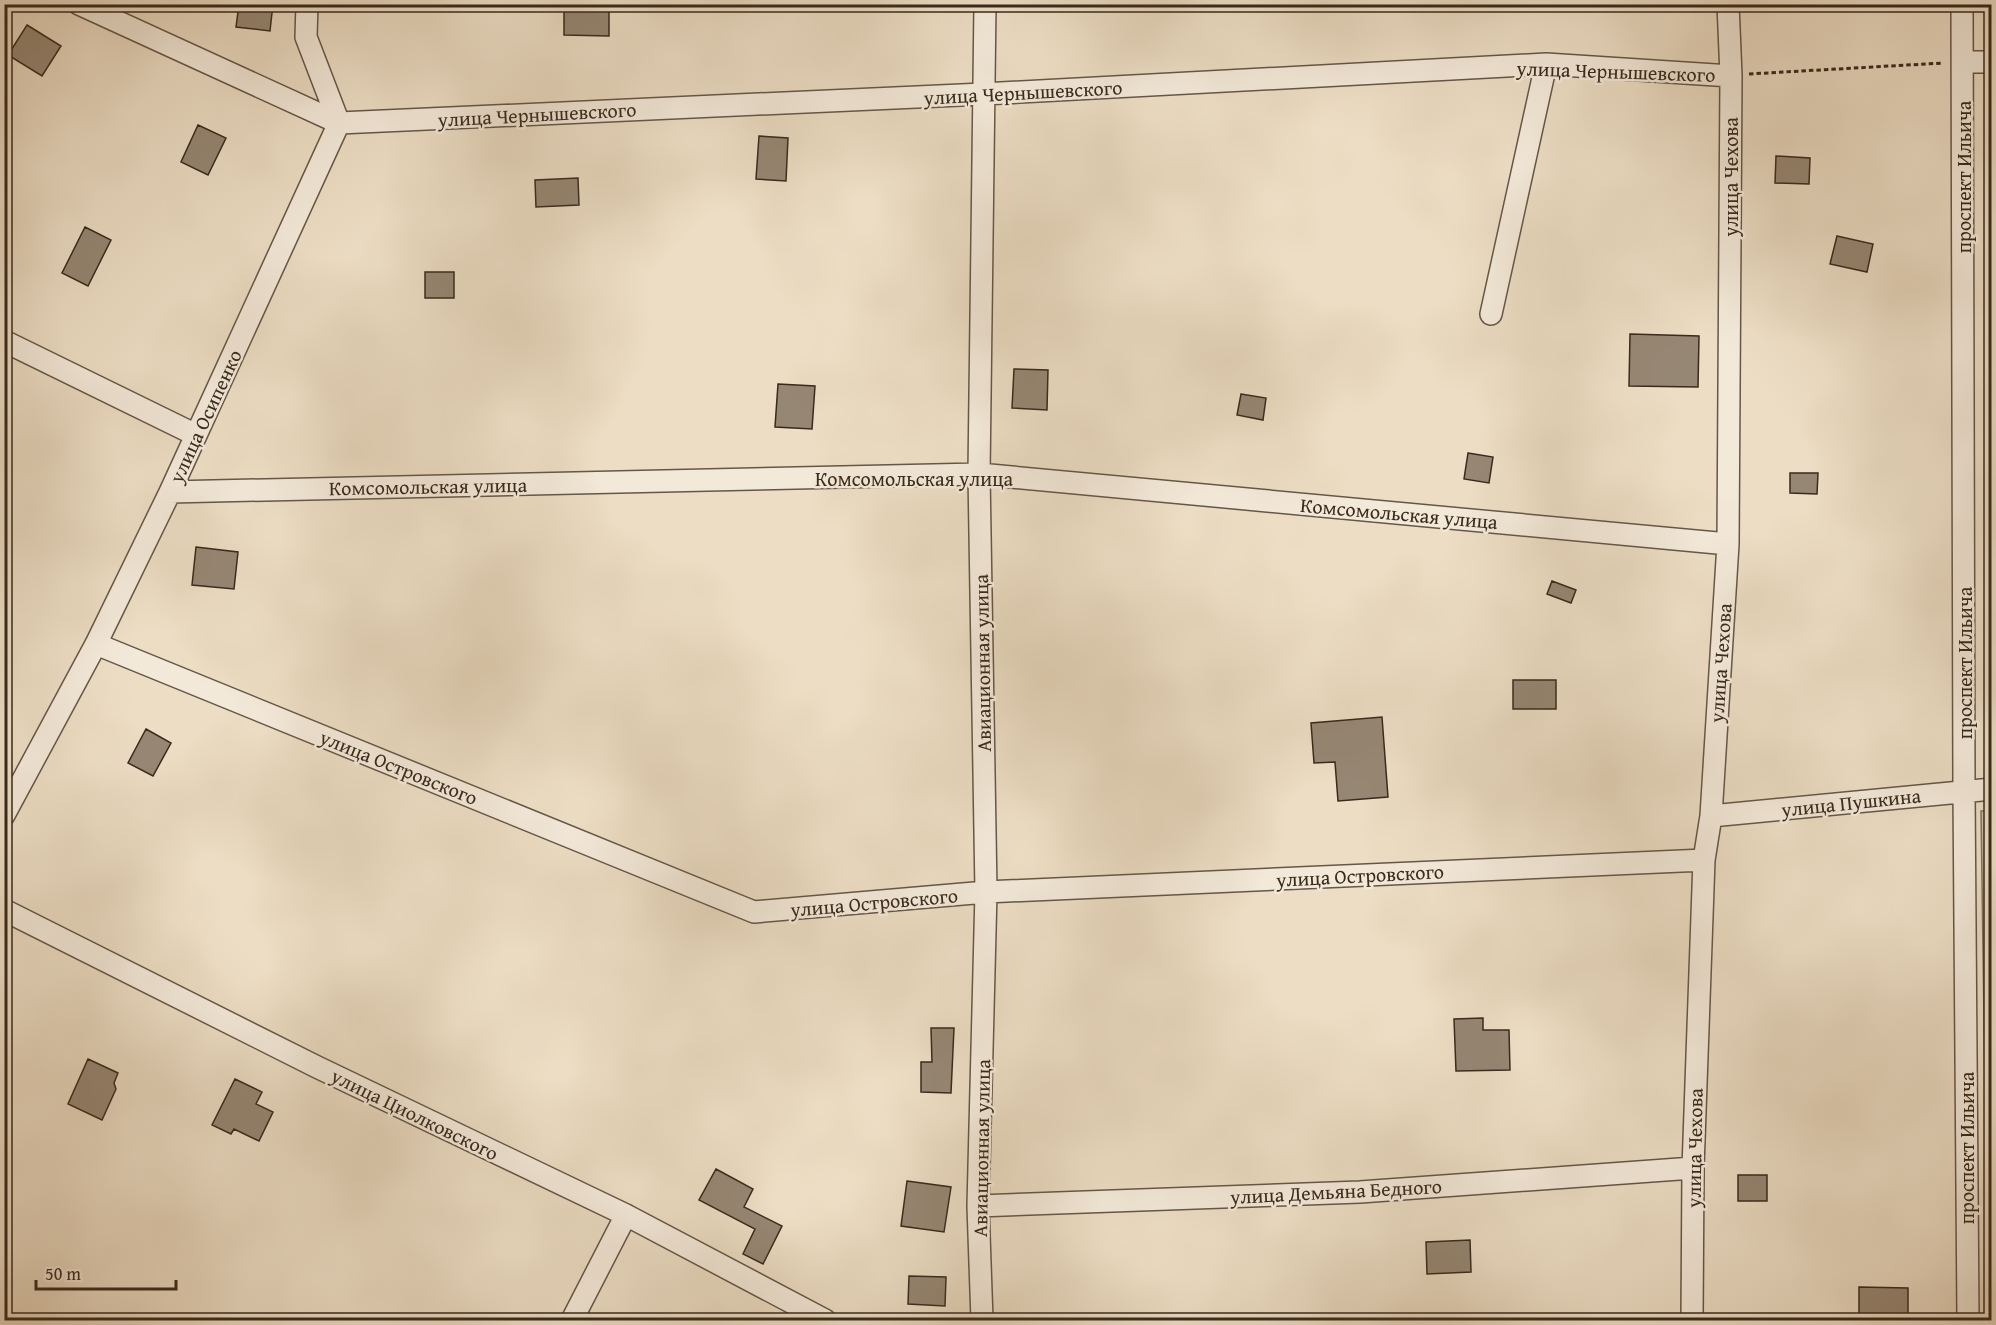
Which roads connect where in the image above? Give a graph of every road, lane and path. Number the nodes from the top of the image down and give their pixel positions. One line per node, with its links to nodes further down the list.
1 (79, 4): 11 (street, улица Чернышевского)
2 (308, 4): 11 (street)
3 (985, 4): 10 (street, Авиационная улица)
4 (1728, 4): 9 (street, улица Чехова)
5 (1962, 4): 6 (street, проспект Ильича)
6 (1963, 62): 7 (street); 9 (path, улица Чернышевского); 20 (street, проспект Ильича)
7 (1992, 62)
8 (1546, 64): 9 (street, улица Чернышевского); 10 (street, улица Чернышевского); 12 (street)
9 (1731, 76): 17 (street, улица Чехова)
10 (983, 94): 11 (street, улица Чернышевского); 15 (street, Авиационная улица)
11 (339, 123): 14 (street, улица Осипенко)
12 (1491, 314)
13 (4, 341): 14 (street)
14 (196, 435): 16 (street, улица Осипенко)
15 (979, 474): 16 (street, Комсомольская улица); 17 (street, Комсомольская улица); 24 (street, Авиационная улица)
16 (170, 492): 18 (street, улица Осипенко)
17 (1728, 544): 22 (street, улица Чехова)
18 (96, 644): 21 (street, улица Осипенко); 24 (street, улица Островского)
19 (1992, 789): 20 (street, улица Пушкина)
20 (1964, 790): 22 (street, улица Пушкина); 33 (street, проспект Ильича)
21 (4, 815)
22 (1711, 816): 23 (street, улица Чехова)
23 (1704, 860): 24 (street, улица Островского); 26 (street, улица Чехова)
24 (986, 892): 27 (street, Авиационная улица)
25 (4, 910): 28 (street, улица Циолковского)
26 (1693, 1168): 27 (street, улица Демьяна Бедного); 32 (street, улица Чехова)
27 (978, 1206): 31 (street, Авиационная улица)
28 (626, 1215): 29 (street); 30 (street, улица Циолковского)
29 (572, 1320)
30 (825, 1320)
31 (982, 1320)
32 (1692, 1320)
33 (1968, 1320)

